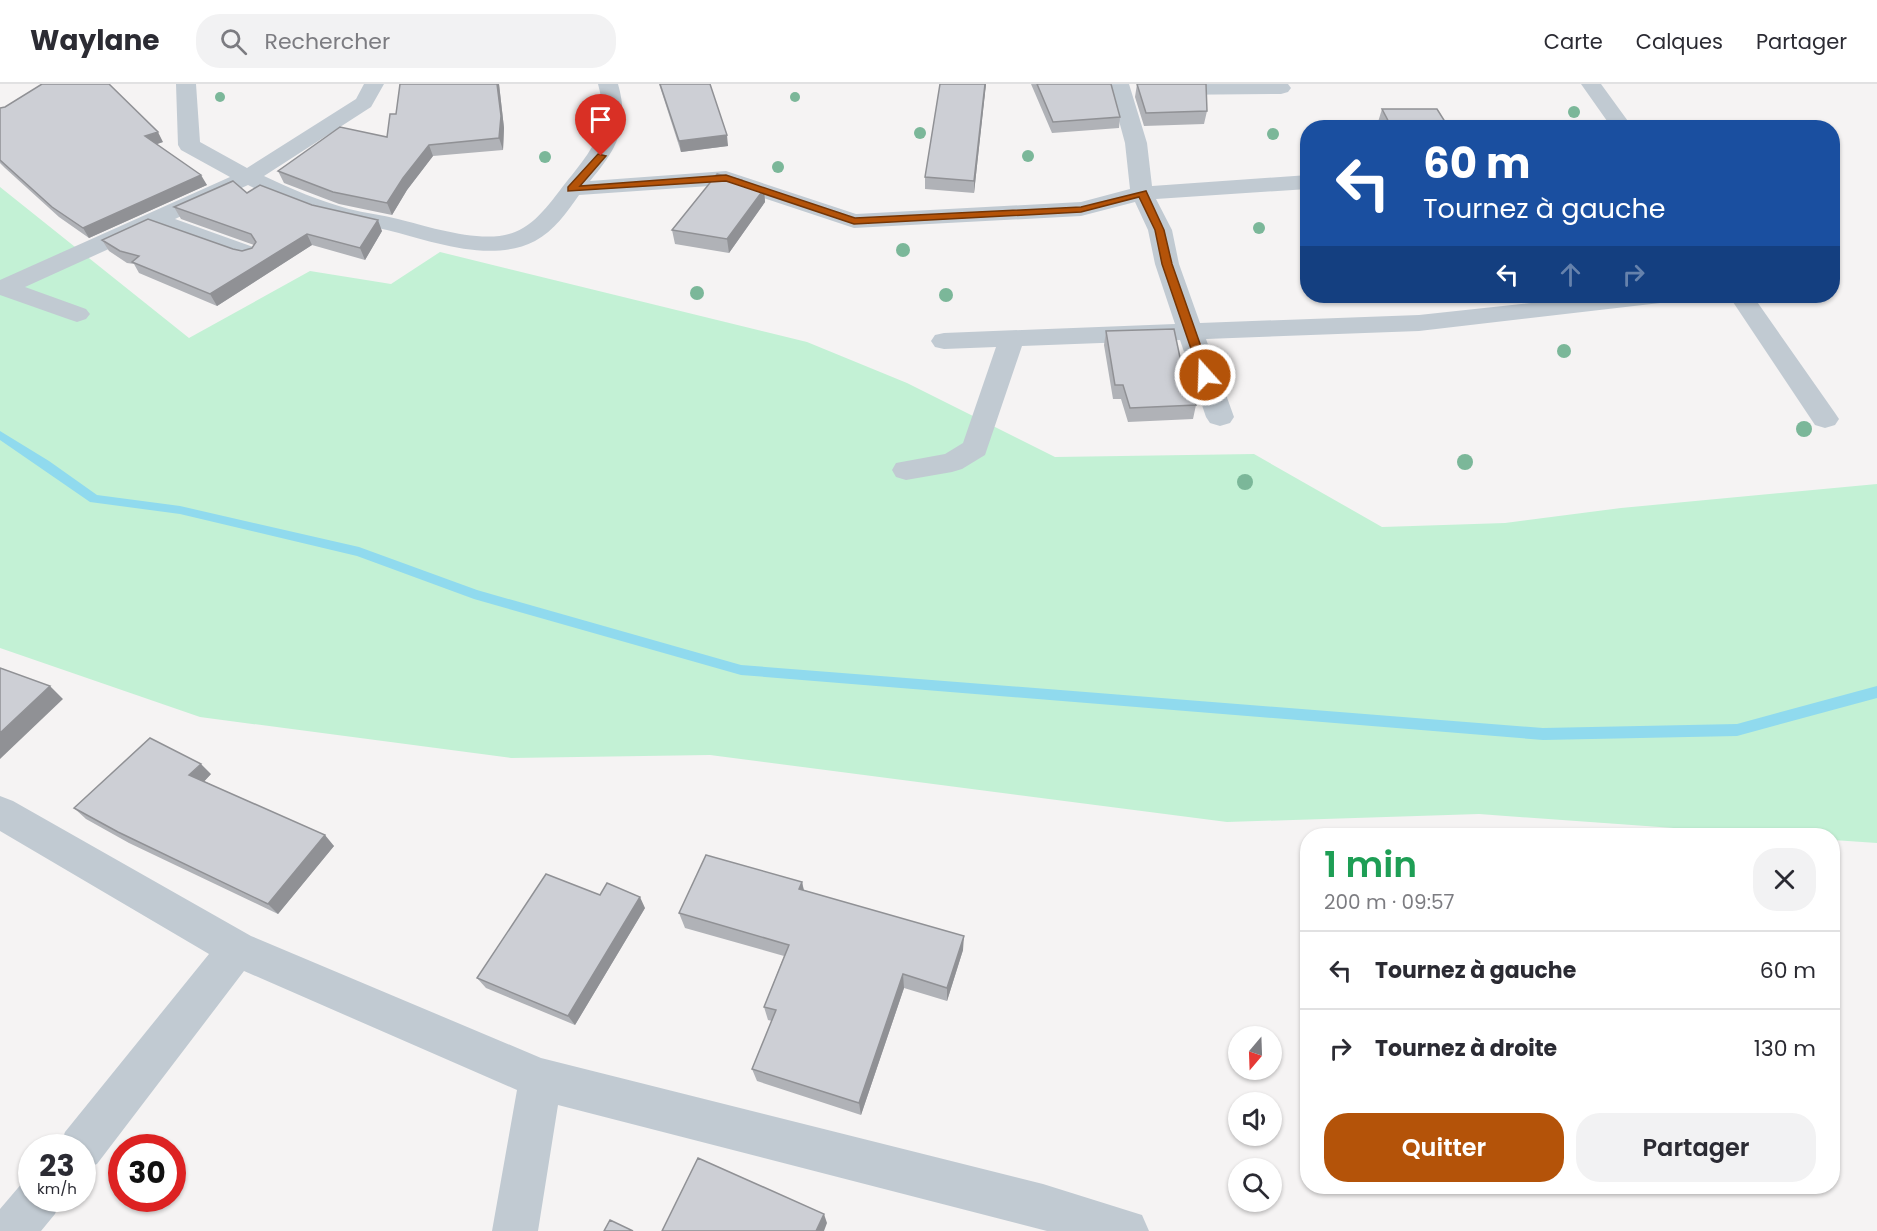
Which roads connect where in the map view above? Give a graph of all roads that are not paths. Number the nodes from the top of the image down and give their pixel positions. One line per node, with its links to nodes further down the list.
1 (186, 84): 8 (street)
2 (374, 84): 8 (street)
3 (608, 84): 10 (street)
4 (1591, 84): 7 (street)
5 (1120, 87): 6 (street); 11 (street)
6 (1281, 88)
7 (1617, 120)
8 (246, 178): 10 (street); 12 (street)
9 (1300, 183): 11 (street)
10 (572, 189): 11 (street)
11 (1142, 193): 17 (street)
12 (153, 219): 13 (street); 16 (street)
13 (248, 253)
14 (1598, 303): 17 (street)
15 (1746, 303): 21 (street)
16 (77, 314)
17 (1190, 332): 18 (street); 20 (street)
18 (1012, 338): 19 (street); 22 (street)
19 (944, 341)
20 (1220, 417)
21 (1824, 419)
22 (906, 470)
23 (0, 812): 24 (street)
24 (237, 949): 25 (street); 26 (street)
25 (540, 1079): 28 (street); 30 (street)
26 (92, 1134)
27 (27, 1212): 29 (street)
28 (1042, 1219): 31 (street)
29 (11, 1231)
30 (514, 1231)
31 (1126, 1231)

